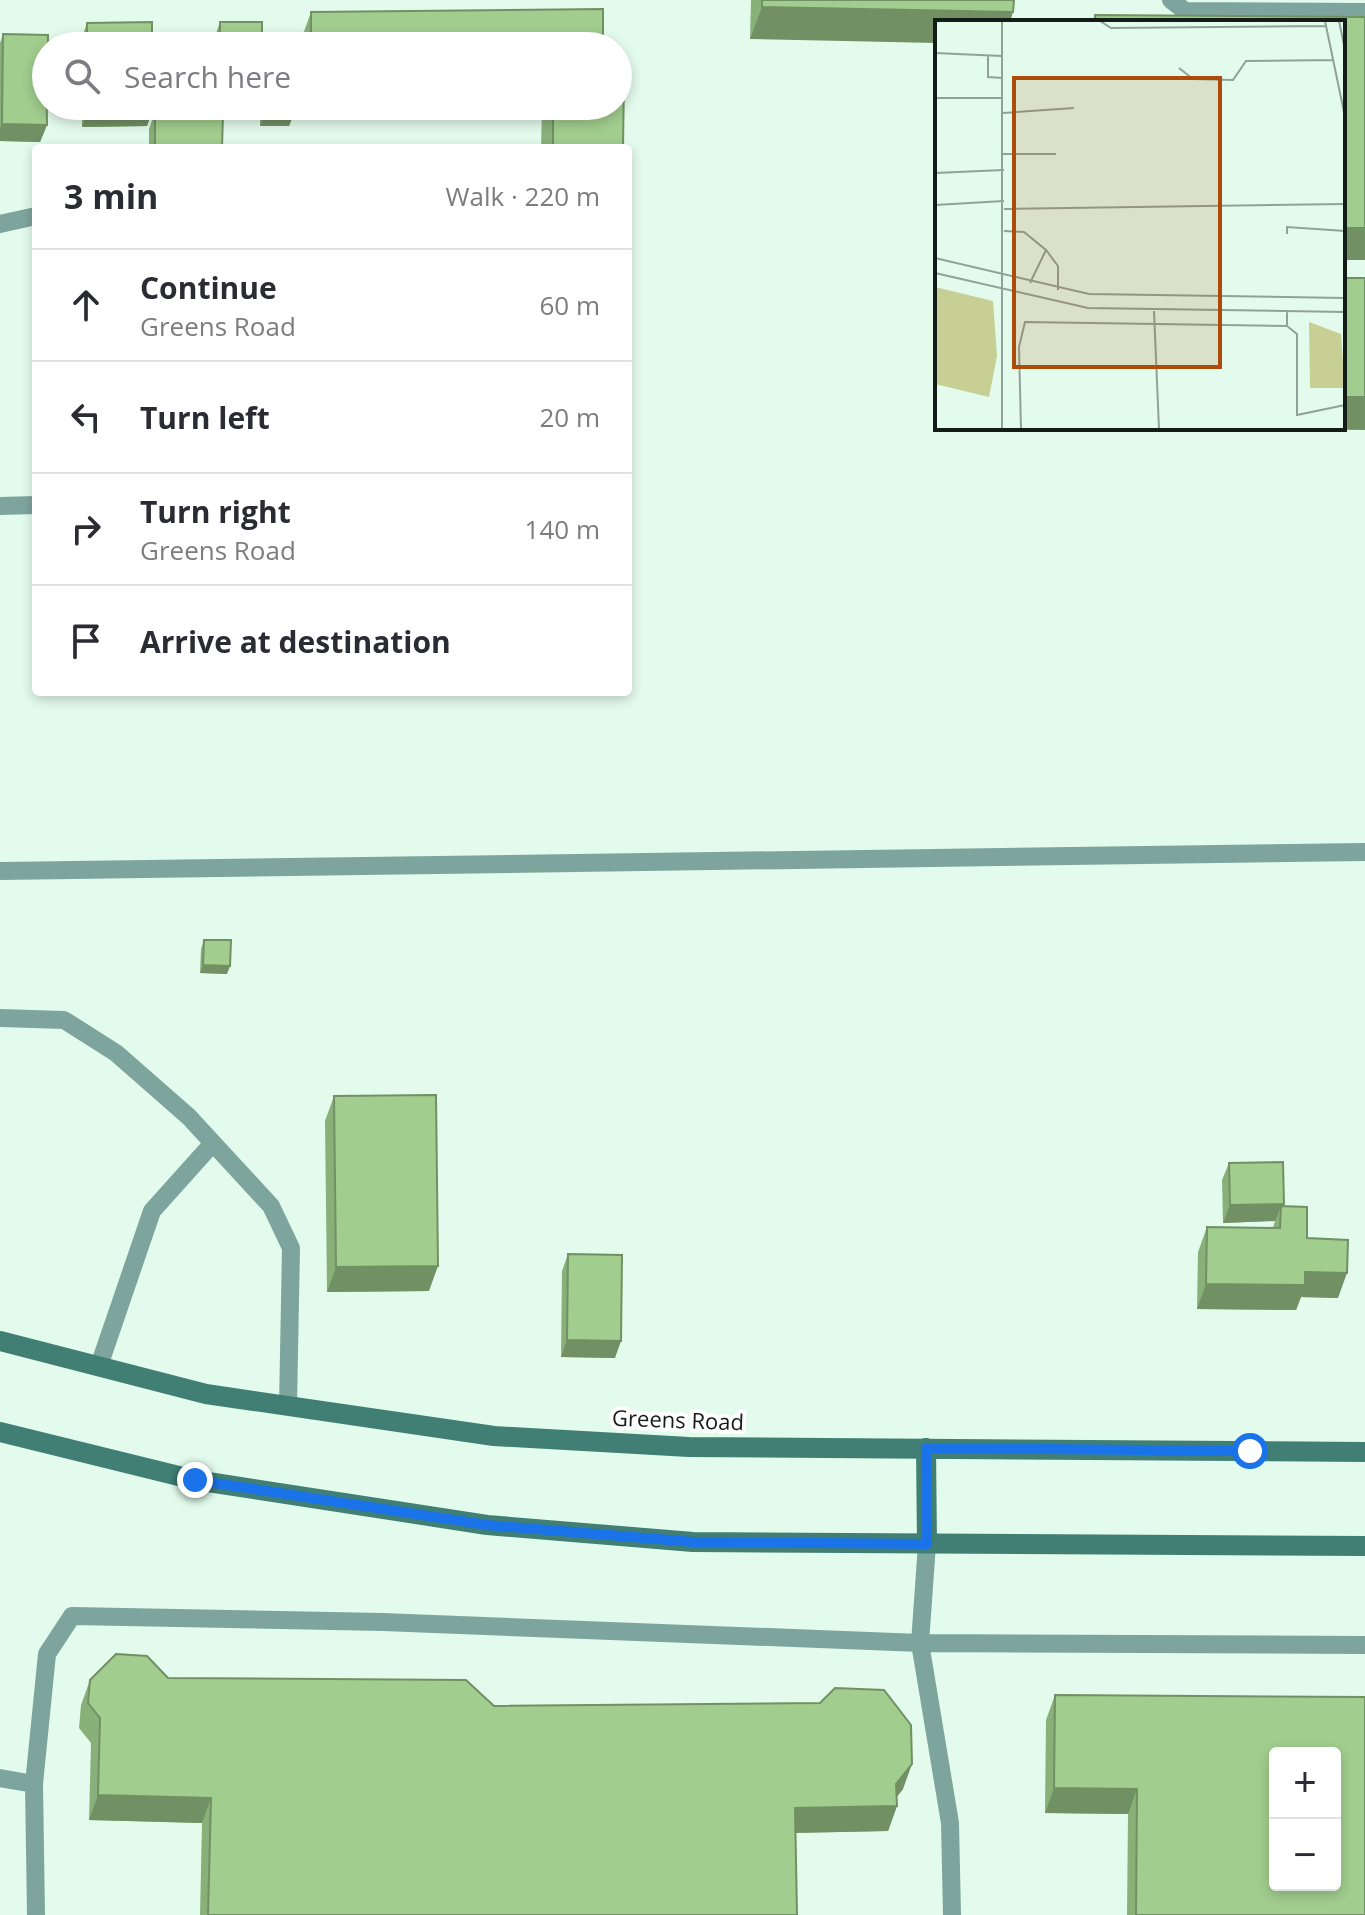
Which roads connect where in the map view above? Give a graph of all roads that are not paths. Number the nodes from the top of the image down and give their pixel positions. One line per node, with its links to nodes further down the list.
1 (1171, 0): 2 (lane)
2 (1365, 12)
3 (32, 217): 4 (lane)
4 (0, 224)
5 (32, 505): 6 (lane)
6 (0, 506)
7 (1365, 852): 8 (lane)
8 (0, 871)
9 (0, 1018): 10 (lane)
10 (213, 1143): 12 (lane); 13 (lane)
11 (0, 1341): 12 (main road, Greens Road)
12 (99, 1366): 13 (main road, Greens Road)
13 (288, 1406): 15 (main road, Greens Road)
14 (0, 1432): 17 (main road)
15 (926, 1448): 16 (main road, Greens Road); 17 (main road)
16 (1365, 1452)
17 (927, 1544): 18 (main road); 19 (lane)
18 (1365, 1546)
19 (920, 1643): 20 (lane); 22 (lane); 24 (lane)
20 (1365, 1645)
21 (0, 1778): 22 (lane)
22 (34, 1784): 23 (lane)
23 (36, 1915)
24 (952, 1915)

